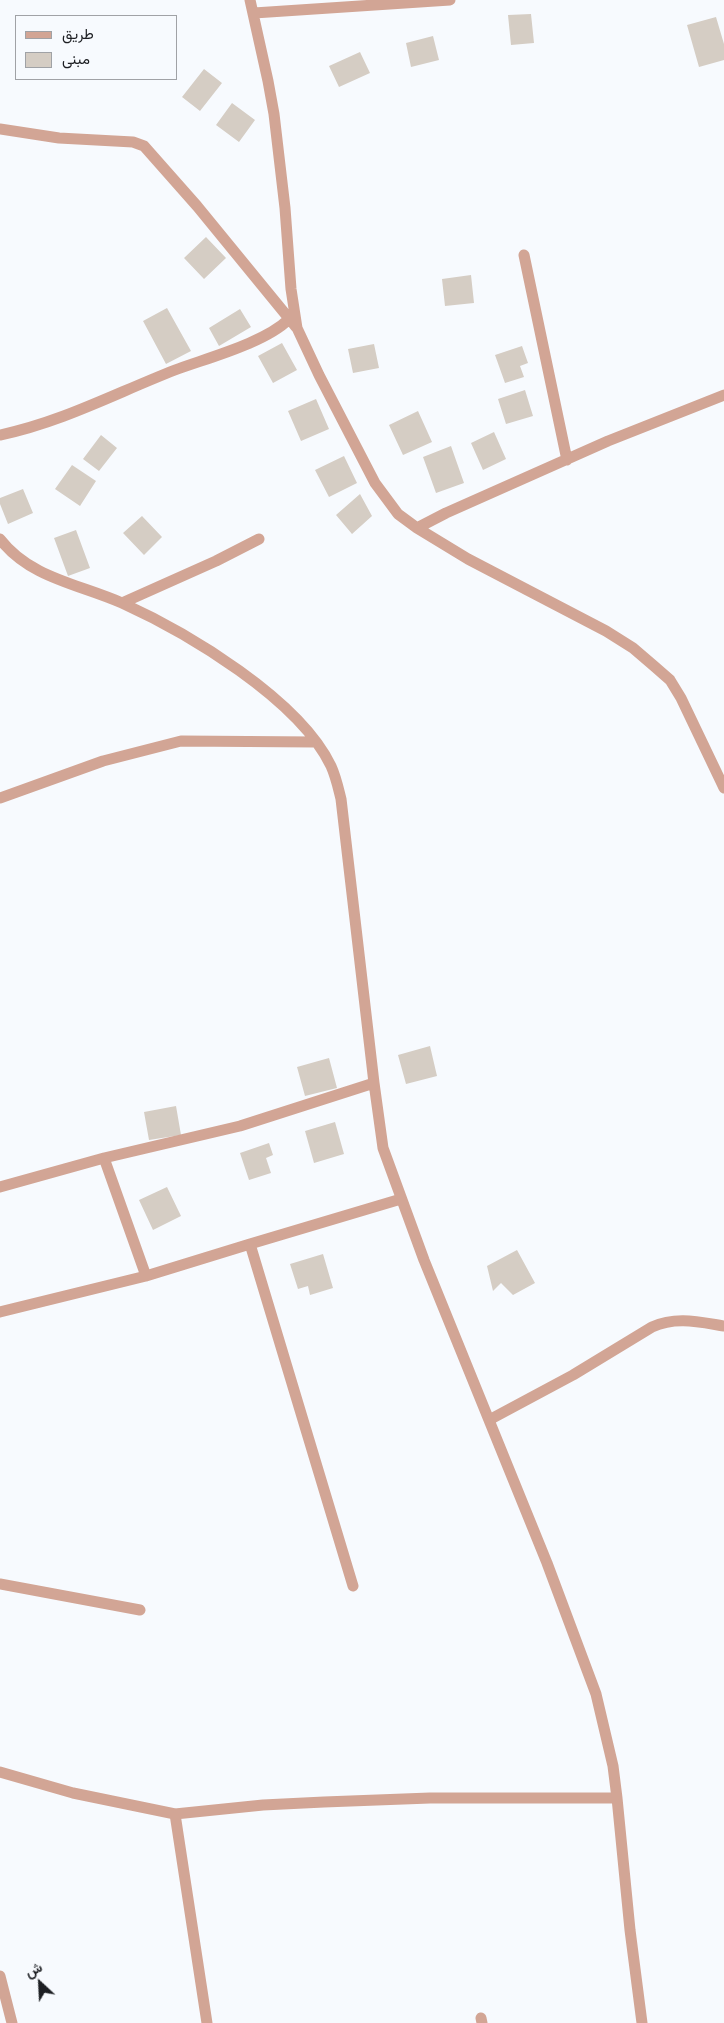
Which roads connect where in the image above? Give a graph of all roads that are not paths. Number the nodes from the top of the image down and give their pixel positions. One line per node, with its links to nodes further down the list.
1 (250, 0): 3 (street)
2 (450, 0): 3 (street)
3 (254, 13): 7 (street)
4 (0, 129): 6 (street)
5 (524, 255): 10 (street)
6 (289, 319): 7 (street); 9 (street)
7 (297, 328): 11 (street)
8 (724, 394): 10 (street)
9 (0, 436)
10 (567, 460): 11 (street)
11 (417, 528): 16 (street)
12 (0, 539): 14 (street)
13 (260, 539): 14 (street)
14 (122, 603): 15 (street)
15 (315, 742): 17 (street); 18 (street)
16 (724, 788)
17 (0, 798)
18 (374, 1083): 19 (street); 21 (street)
19 (104, 1158): 20 (street); 23 (street)
20 (0, 1188)
21 (401, 1199): 22 (street); 26 (street)
22 (250, 1244): 23 (street); 28 (street)
23 (146, 1276): 24 (street)
24 (0, 1312)
25 (724, 1326): 26 (street)
26 (489, 1420): 31 (street)
27 (0, 1584): 29 (street)
28 (353, 1586)
29 (140, 1610)
30 (0, 1772): 32 (street)
31 (617, 1798): 32 (street); 36 (street)
32 (175, 1814): 35 (street)
33 (0, 1976): 34 (street)
34 (12, 2023)
35 (207, 2023)
36 (642, 2023)

